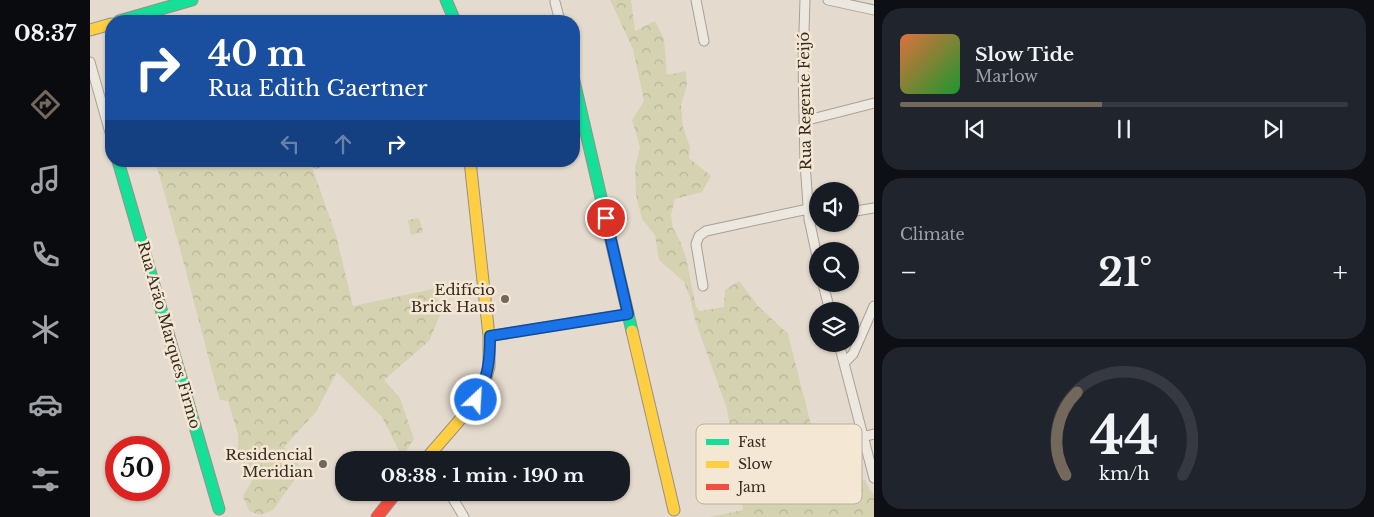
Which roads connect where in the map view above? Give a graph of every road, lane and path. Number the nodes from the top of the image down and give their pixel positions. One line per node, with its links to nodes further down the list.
1 (192, 0): 8 (street)
2 (446, 0): 9 (street)
3 (696, 0): 13 (street)
4 (805, 0): 17 (street, Rua Regente Feijó)
5 (828, 0): 7 (street)
6 (555, 2): 10 (street)
7 (874, 10)
8 (140, 15)
9 (452, 15)
10 (558, 15)
11 (105, 26): 12 (street)
12 (90, 30)
13 (704, 41)
14 (90, 62): 16 (street)
15 (874, 103): 17 (street)
16 (105, 115)
17 (804, 121): 22 (street, Rua Regente Feijó)
18 (580, 123): 26 (street)
19 (120, 167): 37 (street, Rua Arão Marques Firmo)
20 (471, 167): 27 (street)
21 (874, 208): 23 (street)
22 (808, 209): 24 (street)
23 (859, 210)
24 (703, 286)
25 (874, 306): 29 (street)
26 (628, 314): 27 (street); 38 (street)
27 (490, 336): 33 (street)
28 (841, 352): 29 (street)
29 (844, 363): 30 (street)
30 (859, 424)
31 (874, 434): 32 (street)
32 (862, 437): 34 (street)
33 (434, 451)
34 (874, 478)
35 (391, 501): 39 (street)
36 (454, 501): 40 (street)
37 (219, 509)
38 (674, 510)
39 (378, 517)
40 (464, 517)

